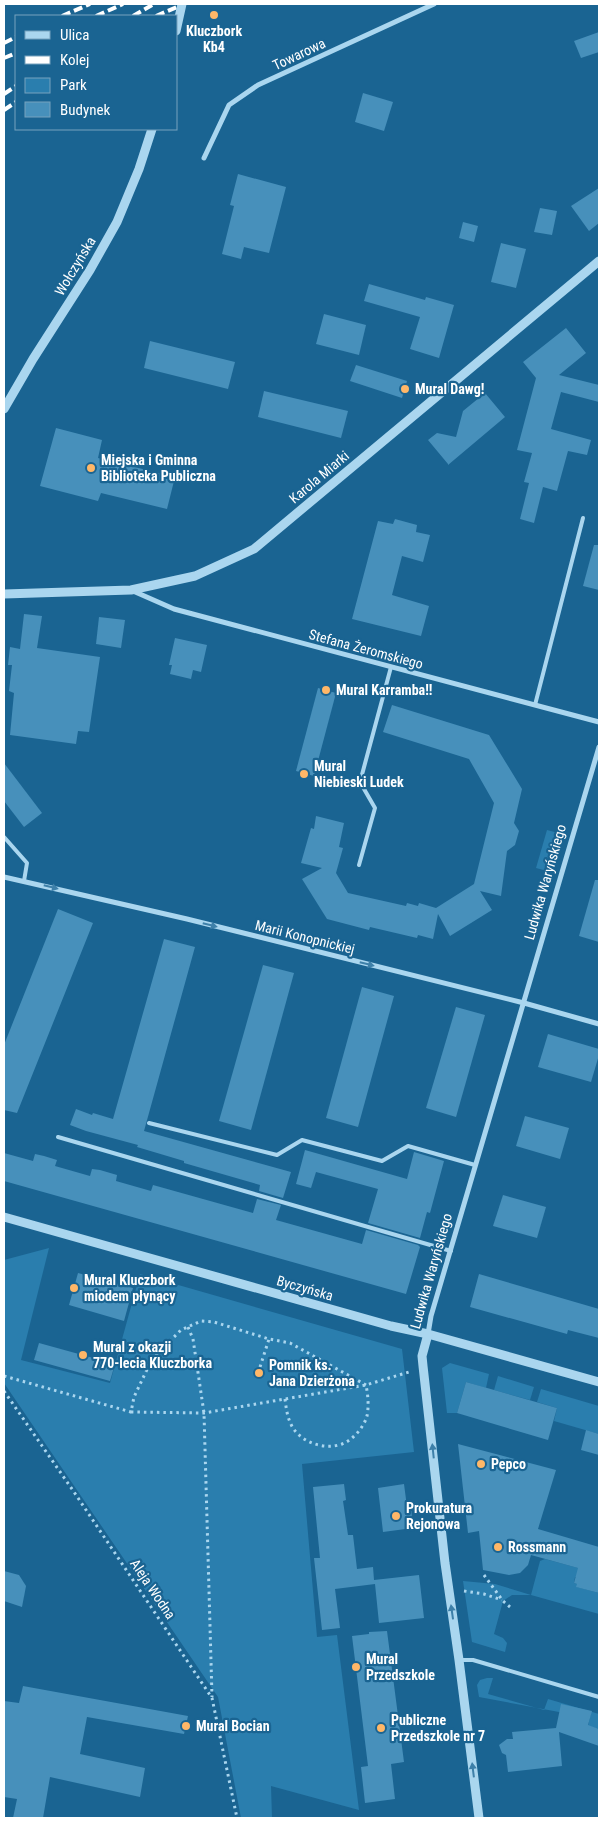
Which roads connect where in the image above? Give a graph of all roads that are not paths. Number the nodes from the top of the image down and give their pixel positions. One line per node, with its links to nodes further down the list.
1 (182, 4): 3 (street, bridge)
2 (434, 4): 5 (street, Towarowa)
3 (178, 22)
4 (152, 130): 7 (street, Wołczyńska)
5 (204, 158)
6 (599, 261): 9 (street, Karola Miarki)
7 (4, 409)
8 (583, 518): 12 (lane)
9 (131, 590): 10 (street, Karola Miarki); 11 (street, Stefana Żeromskiego)
10 (4, 594)
11 (392, 667): 12 (street, Stefana Żeromskiego); 16 (lane)
12 (535, 705): 13 (street, Stefana Żeromskiego)
13 (599, 722)
14 (599, 748): 19 (street, Ludwika Waryńskiego)
15 (4, 837): 18 (lane)
16 (359, 865)
17 (4, 877): 18 (street, Marii Konopnickiej)
18 (24, 881): 19 (street, Marii Konopnickiej, one-way to 19)
19 (524, 1003): 20 (street, Marii Konopnickiej); 23 (street, Ludwika Waryńskiego)
20 (599, 1024)
21 (149, 1123): 23 (lane)
22 (58, 1137): 25 (lane)
23 (475, 1165): 25 (street, Ludwika Waryńskiego)
24 (4, 1217): 26 (street, Byczyńska)
25 (451, 1251): 26 (street, Ludwika Waryńskiego)
26 (428, 1334): 27 (street, Byczyńska); 28 (street, Ludwika Waryńskiego, one-way to 26)
27 (599, 1382)
28 (459, 1660): 29 (lane); 30 (street, Ludwika Waryńskiego, one-way to 28)
29 (599, 1696)
30 (479, 1818)

